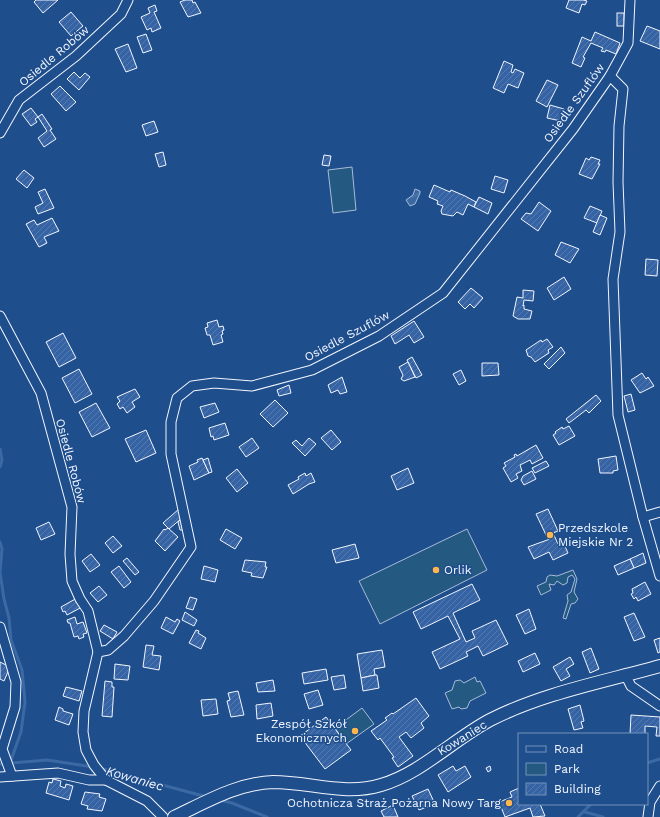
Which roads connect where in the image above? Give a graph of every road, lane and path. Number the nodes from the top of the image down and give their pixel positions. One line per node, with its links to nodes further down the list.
1 (128, 0): 4 (street, Osiedle Robów)
2 (630, 0): 3 (street, Osiedle Szuflów)
3 (610, 76): 7 (street); 10 (street, Osiedle Szuflów)
4 (0, 133)
5 (0, 316): 10 (street, Osiedle Robów)
6 (660, 512): 7 (street)
7 (643, 517): 8 (street)
8 (660, 576)
9 (0, 627): 14 (street)
10 (98, 652): 16 (street, Osiedle Robów)
11 (660, 666): 12 (street, Kowaniec)
12 (626, 676): 13 (street); 19 (street, Kowaniec)
13 (660, 706)
14 (12, 776): 15 (street); 16 (street)
15 (0, 777)
16 (103, 777): 18 (street, Osiedle Robów)
17 (660, 786): 20 (street)
18 (163, 817)
19 (174, 817)
20 (648, 817)

